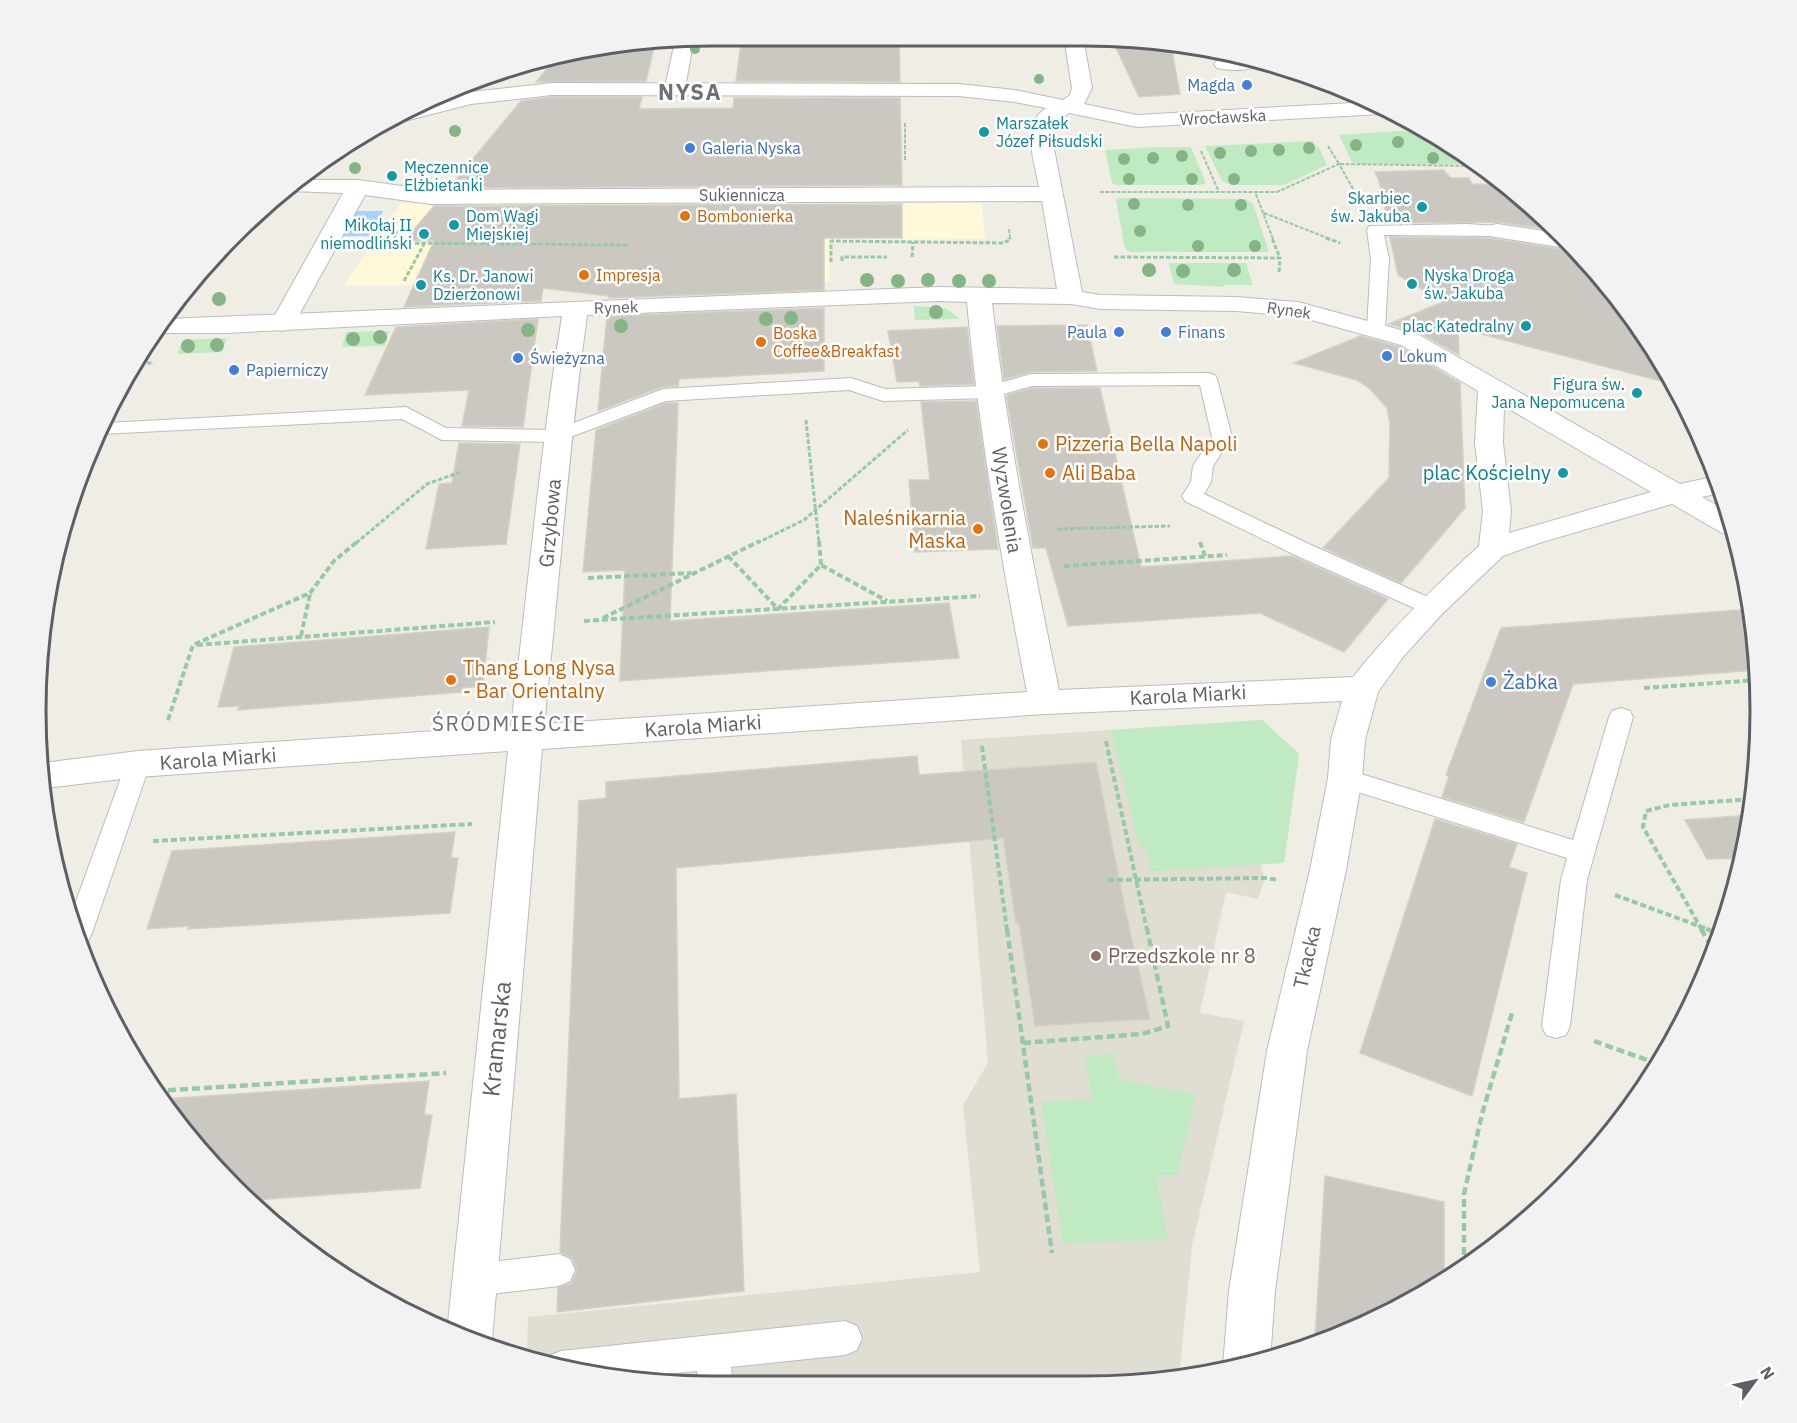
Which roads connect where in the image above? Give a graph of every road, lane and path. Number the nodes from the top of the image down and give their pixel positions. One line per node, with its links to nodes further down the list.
1 (1075, 46): 7 (street)
2 (683, 47): 5 (street)
3 (1234, 63): 4 (street)
4 (1224, 64)
5 (675, 88): 6 (street); 7 (street)
6 (434, 107)
7 (1066, 107): 8 (street, Wrocławska); 18 (street)
8 (1366, 109)
9 (1325, 140): 11 (path)
10 (1200, 150): 16 (path)
11 (1339, 164): 12 (path); 17 (path); 22 (path)
12 (1465, 166)
13 (304, 186): 14 (street, Sukiennicza)
14 (357, 188): 18 (street, Sukiennicza); 36 (street)
15 (1100, 192): 16 (path)
16 (1219, 192): 17 (path)
17 (1255, 192): 19 (path)
18 (1052, 194): 34 (street)
19 (1263, 213): 29 (path); 30 (path)
20 (400, 225): 26 (path)
21 (1009, 228): 25 (path)
22 (1375, 230): 23 (lane); 30 (lane)
23 (1497, 231): 24 (street)
24 (1554, 239)
25 (913, 242): 28 (path); 31 (path)
26 (424, 244): 27 (path); 32 (path)
27 (630, 245)
28 (912, 257)
29 (1114, 257)
30 (1380, 258): 38 (lane)
31 (831, 264)
32 (404, 286)
33 (979, 295): 34 (street, Rynek); 35 (street, Rynek); 41 (street, Wyzwolenia)
34 (1071, 297): 38 (street, Rynek)
35 (576, 308): 36 (street, Rynek); 43 (street, Grzybowa)
36 (282, 324): 37 (street, Rynek)
37 (169, 327)
38 (1376, 329): 40 (street, Rynek)
39 (803, 387): 41 (lane); 43 (lane); 48 (path)
40 (1491, 388): 47 (street); 53 (street)
41 (989, 392): 51 (street, Wyzwolenia); 54 (lane)
42 (913, 426): 48 (path)
43 (558, 427): 44 (lane); 59 (street, Grzybowa)
44 (110, 429)
45 (470, 468): 61 (path)
46 (1711, 486): 47 (street)
47 (1674, 494): 49 (street); 53 (street)
48 (815, 510): 55 (path); 57 (path)
49 (1722, 521)
50 (1172, 526): 51 (path)
51 (1011, 530): 60 (street, Wyzwolenia)
52 (1198, 536): 56 (path)
53 (1493, 549): 63 (street, Tkacka)
54 (1303, 550): 56 (path); 63 (lane)
55 (729, 556): 58 (path); 64 (path)
56 (1205, 556): 60 (path)
57 (821, 565): 62 (path); 64 (path)
58 (695, 573): 59 (path); 65 (path)
59 (544, 581): 66 (street, Grzybowa)
60 (1021, 581): 62 (path); 71 (street, Wyzwolenia)
61 (310, 593): 67 (path); 68 (path)
62 (888, 602): 64 (path)
63 (1431, 607): 70 (street, Tkacka)
64 (778, 609): 65 (path)
65 (599, 620): 66 (path)
66 (540, 621): 67 (path); 74 (street, Grzybowa)
67 (301, 637): 68 (path)
68 (194, 645): 76 (path)
69 (1749, 681): 72 (path)
70 (1362, 689): 71 (street, Karola Miarki); 78 (street, Tkacka)
71 (1045, 702): 74 (street, Karola Miarki)
72 (1621, 717): 82 (lane)
73 (981, 738): 92 (path)
74 (526, 739): 76 (street, Karola Miarki); 80 (street, Kramarska)
75 (1110, 761): 83 (path)
76 (146, 764): 77 (street, Karola Miarki); 87 (lane)
77 (50, 774)
78 (1345, 778): 82 (lane); 103 (street, Tkacka)
79 (1745, 800): 88 (path)
80 (519, 821): 81 (path); 94 (street, Kramarska)
81 (148, 842)
82 (1582, 854): 85 (lane)
83 (1135, 878): 84 (path); 86 (path); 92 (path)
84 (1108, 880)
85 (1575, 880): 88 (path); 91 (lane)
86 (1286, 881)
87 (82, 924)
88 (1700, 927): 89 (path); 90 (path)
89 (1713, 931)
90 (1709, 942)
91 (1556, 1026): 93 (path); 97 (path)
92 (1023, 1043): 96 (path)
93 (1650, 1062)
94 (495, 1071): 95 (path); 99 (street, Kramarska)
95 (166, 1090)
96 (1052, 1253)
97 (1464, 1258)
98 (559, 1270): 99 (lane)
99 (474, 1280): 100 (street, Kramarska)
100 (469, 1330)
101 (845, 1338): 102 (lane)
102 (712, 1352): 104 (lane); 105 (lane)
103 (1247, 1357)
104 (589, 1365)
105 (715, 1376)

